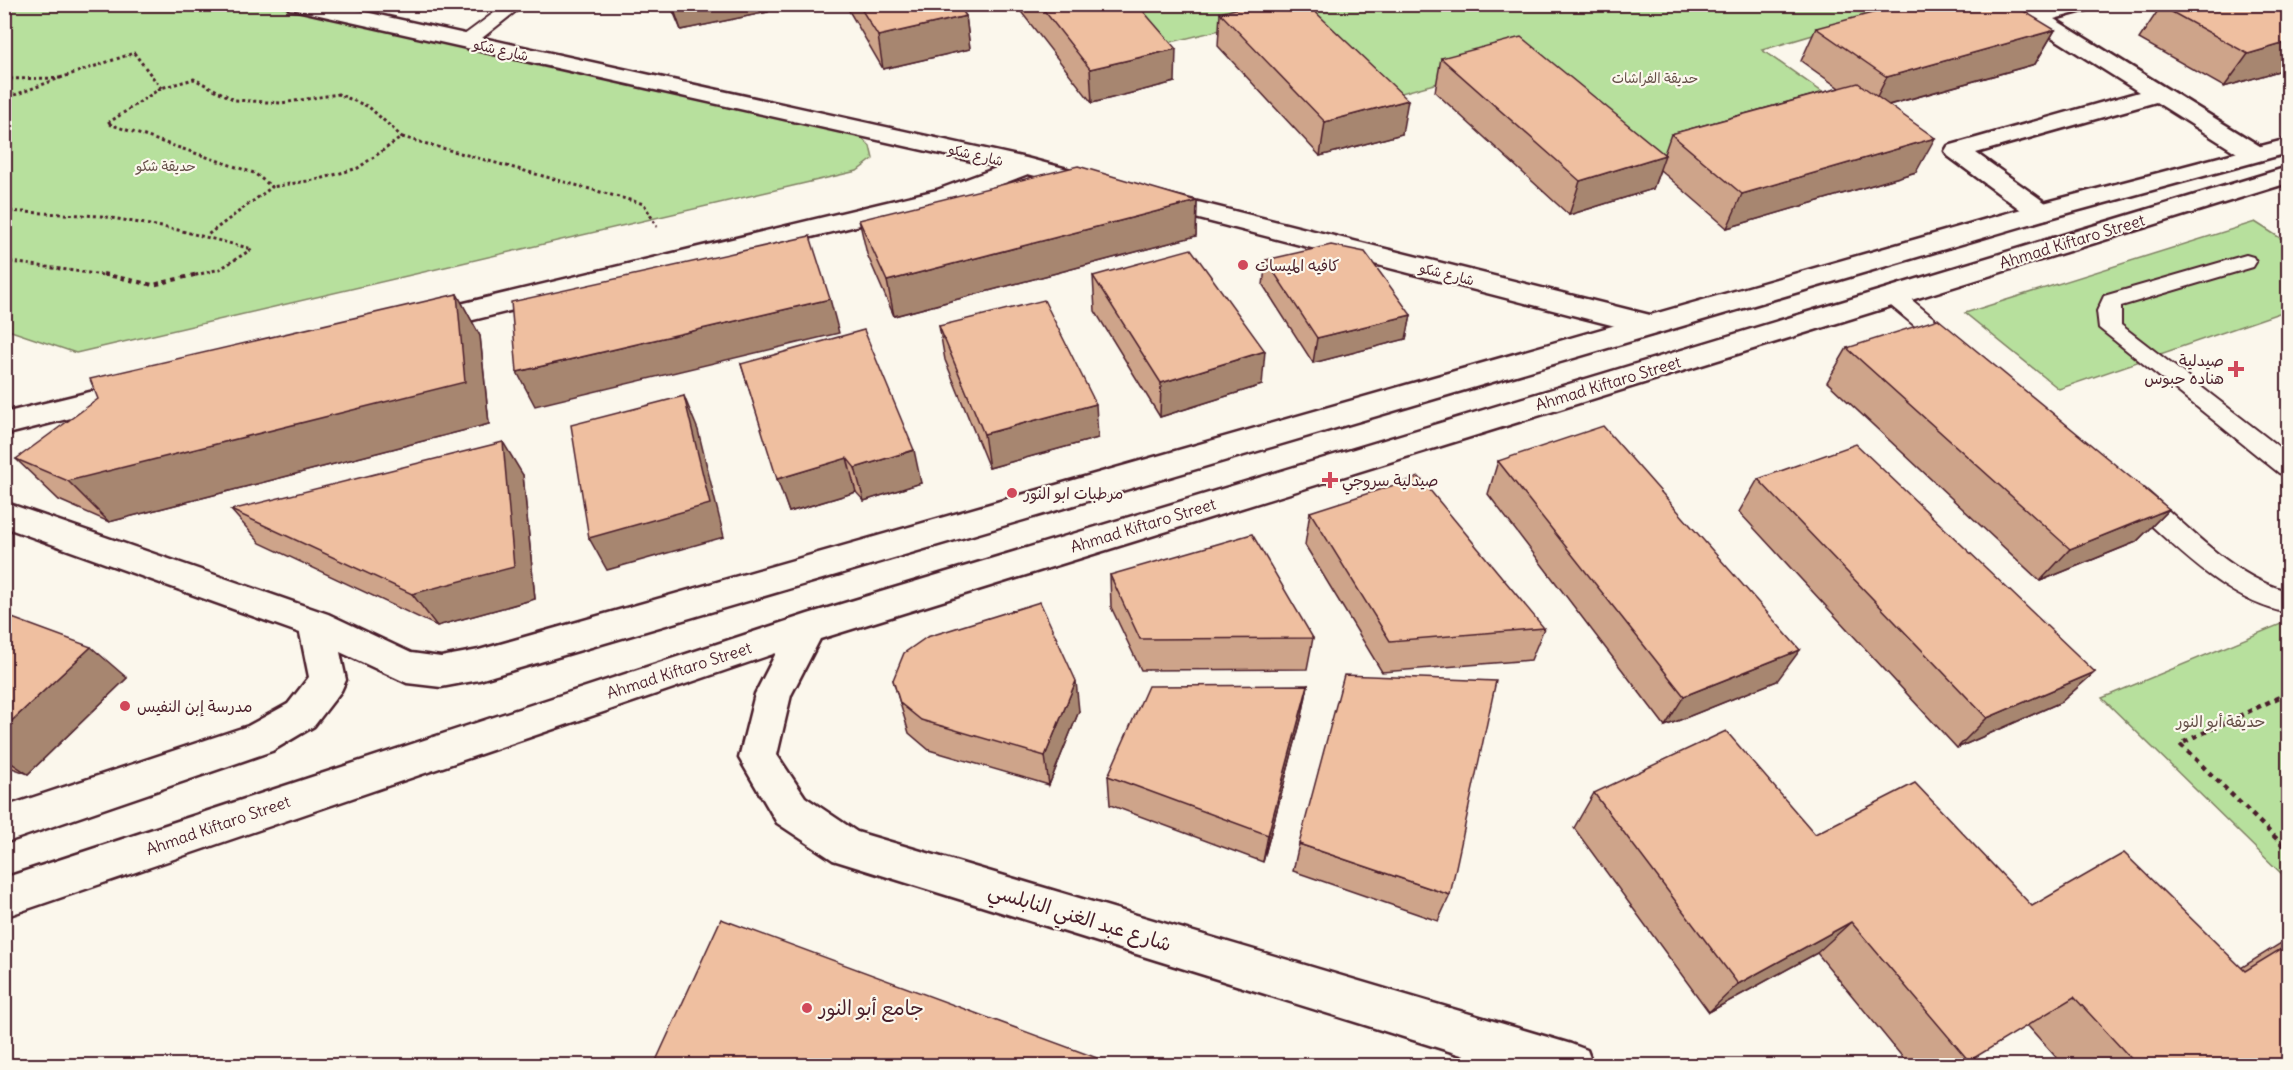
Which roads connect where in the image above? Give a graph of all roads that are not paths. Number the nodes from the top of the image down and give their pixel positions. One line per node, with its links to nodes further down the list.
1 (297, 4): 4 (main road, شارع شكو)
2 (517, 4): 5 (lane)
3 (2082, 4): 6 (main road)
4 (330, 8): 5 (main road, شارع شكو)
5 (466, 42): 9 (main road, شارع شكو)
6 (2157, 94): 8 (main road); 11 (main road)
7 (2289, 146): 8 (main road)
8 (2254, 153): 11 (main road)
9 (1026, 166): 14 (main road, شارع شكو); 15 (main road)
10 (2289, 175): 13 (main road, Ahmad Kiftaro Street)
11 (2040, 212): 14 (main road)
12 (2246, 262): 19 (lane)
13 (1893, 296): 16 (lane); 24 (main road, Ahmad Kiftaro Street)
14 (1650, 325): 23 (main road)
15 (399, 328)
16 (1966, 356)
17 (155, 388): 18 (main road)
18 (4, 424)
19 (2289, 466)
20 (2121, 484): 22 (lane)
21 (4, 514): 23 (main road)
22 (2289, 602)
23 (316, 624): 25 (main road)
24 (808, 628): 26 (main road, Ahmad Kiftaro Street); 27 (main road, شارع عبد الغني النابلسي)
25 (4, 825)
26 (4, 898)
27 (1571, 1065)

